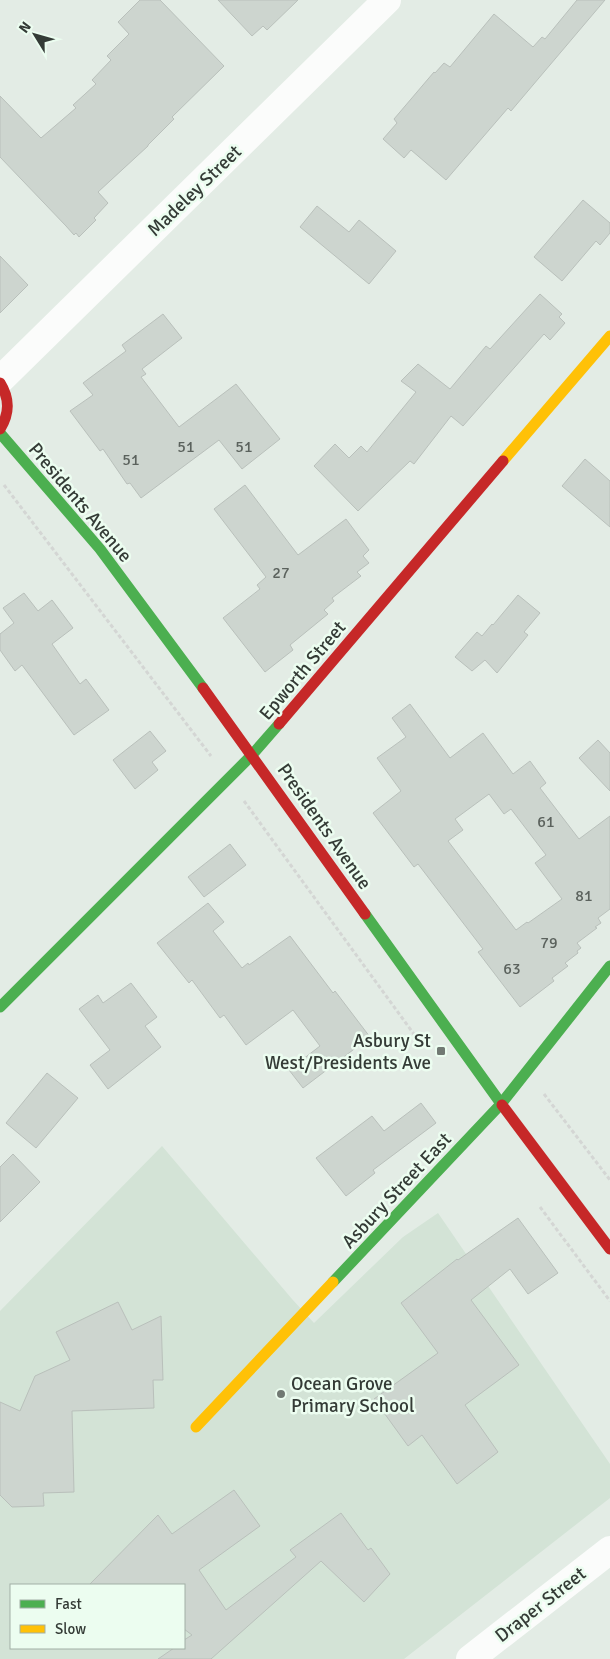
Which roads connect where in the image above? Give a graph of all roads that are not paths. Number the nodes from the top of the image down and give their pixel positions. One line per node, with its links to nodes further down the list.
1 (387, 0): 3 (street, Madeley Street)
2 (610, 336): 6 (street, Epworth Street)
3 (0, 381): 4 (street)
4 (0, 428)
5 (0, 433): 6 (street, Presidents Avenue)
6 (252, 755): 8 (street, Epworth Street); 9 (street, Presidents Avenue)
7 (610, 966): 9 (street, Asbury Street East)
8 (0, 1007)
9 (501, 1104): 10 (street, Presidents Avenue); 11 (street, Asbury Street East)
10 (610, 1249)
11 (196, 1426)
12 (610, 1550): 13 (street, Draper Street)
13 (470, 1659)

